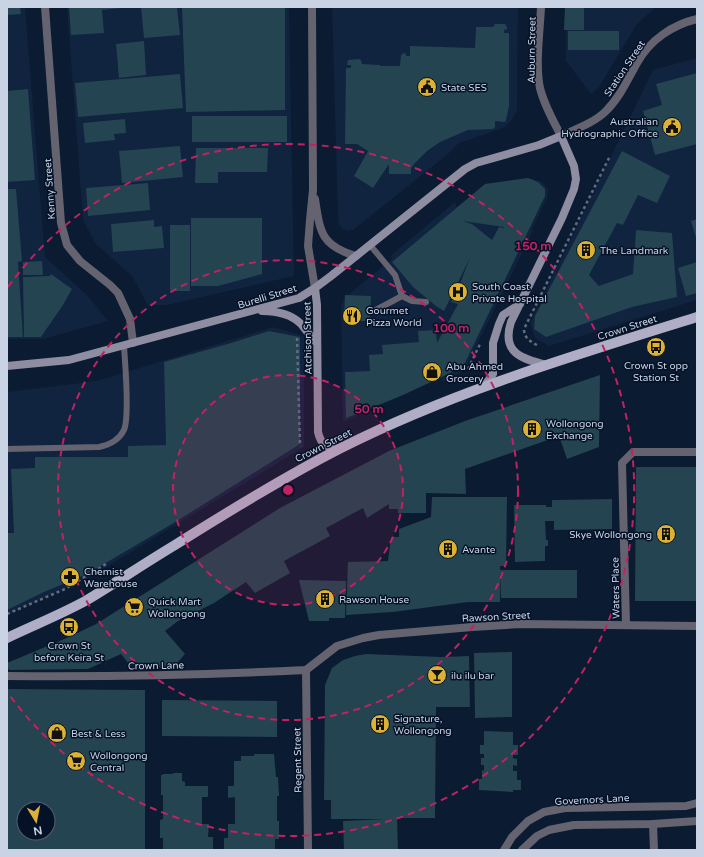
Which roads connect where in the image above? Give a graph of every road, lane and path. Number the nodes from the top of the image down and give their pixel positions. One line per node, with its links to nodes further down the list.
1 (45, 7): 20 (street, Kenny Street)
2 (312, 7): 7 (street, Atchison Street)
3 (541, 7): 5 (street, Auburn Street)
4 (697, 19): 5 (street, Station Street)
5 (561, 136): 8 (main road, Burelli Street); 13 (main road)
6 (610, 156): 22 (path)
7 (314, 190): 9 (street, Atchison Street); 10 (street, Atchison Street)
8 (370, 246): 9 (main road, Burelli Street); 11 (lane)
9 (356, 256): 10 (main road, Burelli Street)
10 (315, 288): 15 (main road, Burelli Street); 19 (main road, Atchison Street)
11 (402, 296): 12 (lane); 14 (lane)
12 (426, 302)
13 (520, 304): 24 (main road); 26 (main road)
14 (374, 311)
15 (250, 312): 19 (main road); 20 (main road, Burelli Street)
16 (697, 317): 24 (main road, Crown Street)
17 (297, 333): 27 (path, Atchison Street)
18 (484, 337): 23 (path)
19 (317, 343): 29 (main road, Atchison Street)
20 (133, 344): 21 (main road, Burelli Street)
21 (124, 346): 25 (main road, Burelli Street); 28 (lane)
22 (533, 348)
23 (486, 363)
24 (547, 365): 26 (main road, Crown Street)
25 (7, 366)
26 (478, 389): 29 (main road, Crown Street)
27 (301, 446)
28 (7, 449)
29 (339, 449): 35 (main road, Crown Street)
30 (697, 452): 33 (street, Waters Place)
31 (106, 564): 32 (path)
32 (7, 614)
33 (626, 625): 34 (street, Rawson Street); 36 (street, Rawson Street)
34 (697, 626)
35 (7, 638)
36 (306, 670): 37 (street, Crown Lane); 41 (street, Regent Street)
37 (7, 676)
38 (697, 803): 42 (street, Governors Lane)
39 (697, 821): 40 (street)
40 (653, 824): 43 (street); 44 (street)
41 (308, 850)
42 (504, 850)
43 (522, 850)
44 (654, 850)

